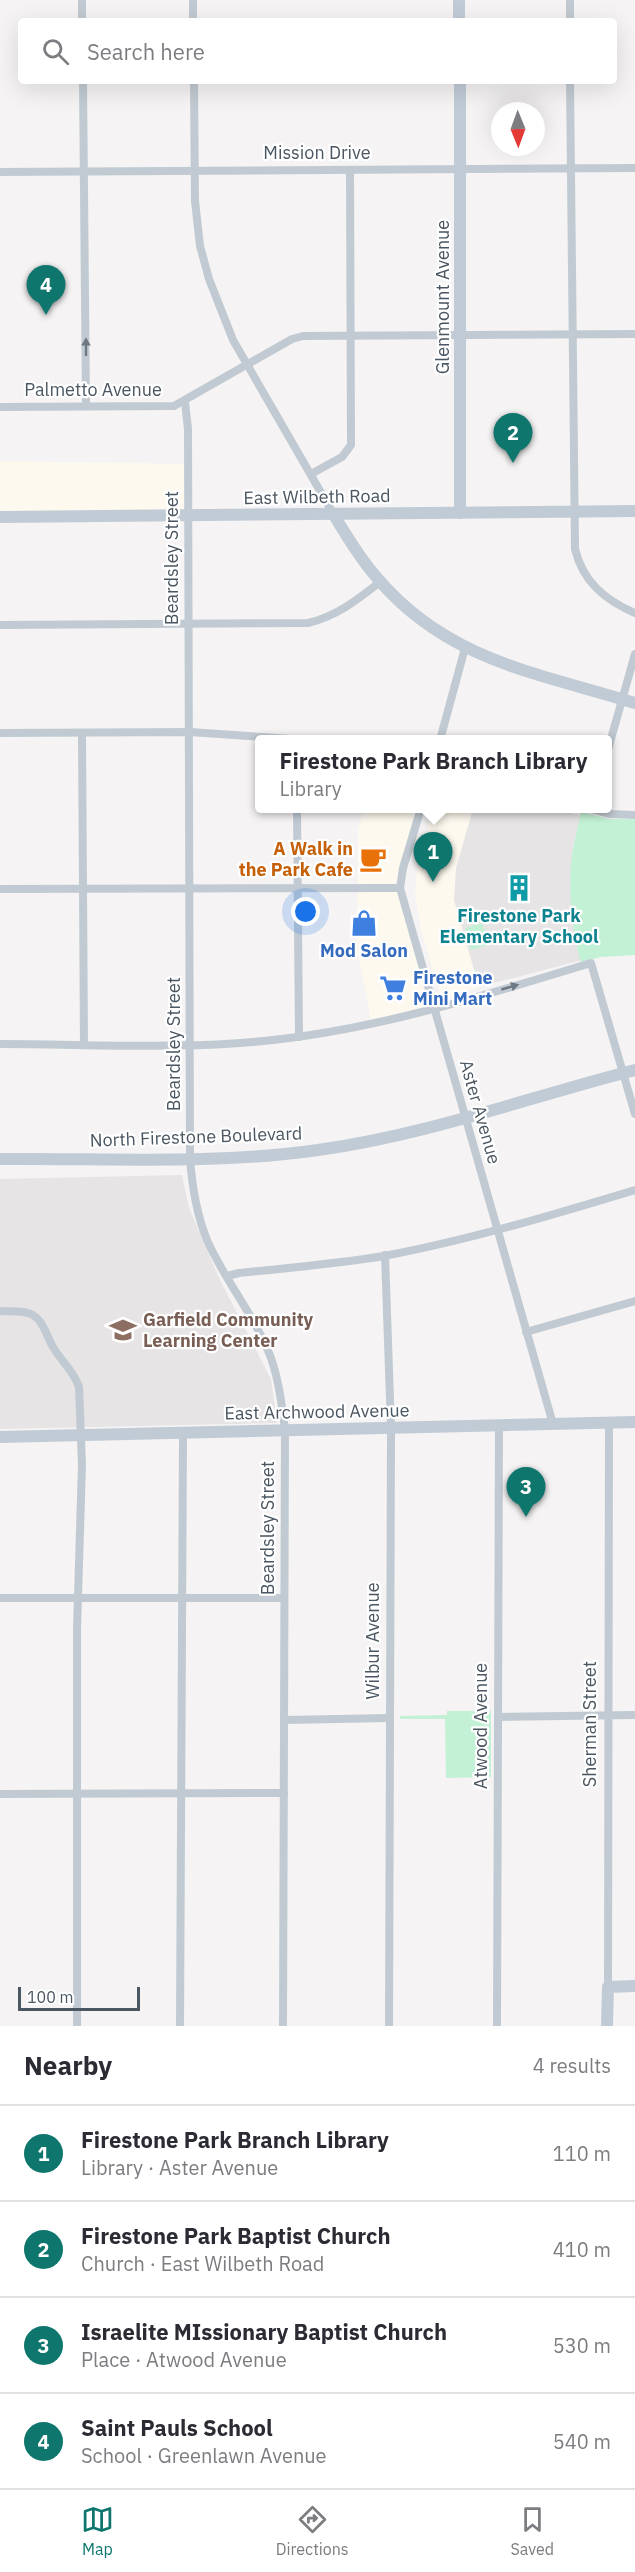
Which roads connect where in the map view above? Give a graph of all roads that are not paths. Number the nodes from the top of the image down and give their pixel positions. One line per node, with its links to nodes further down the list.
1 (82, 0): 5 (street)
2 (193, 0): 6 (street)
3 (459, 0): 7 (street)
4 (570, 0): 8 (street)
5 (82, 18)
6 (193, 18)
7 (459, 18)
8 (570, 18)
9 (83, 84): 19 (street)
10 (194, 84): 16 (street)
11 (459, 84): 15 (street, Glenmount Avenue)
12 (570, 84): 13 (street)
13 (571, 167): 14 (street, Mission Drive); 15 (street, Mission Drive); 20 (street)
14 (635, 168)
15 (460, 169): 17 (street, Mission Drive); 23 (street, Glenmount Avenue)
16 (194, 170): 17 (street, Mission Drive); 19 (street, Mission Drive); 24 (street)
17 (350, 170): 22 (street)
18 (0, 172): 19 (street, Mission Drive)
19 (85, 172): 27 (street, one-way to 19)
20 (572, 334): 21 (street, Palmetto Avenue); 23 (street, Palmetto Avenue); 30 (street)
21 (635, 334)
22 (350, 335): 23 (street, Palmetto Avenue); 24 (street, Palmetto Avenue); 28 (street)
23 (461, 335): 31 (street, Glenmount Avenue)
24 (247, 365): 25 (street, Palmetto Avenue); 28 (street)
25 (185, 402): 27 (street, Palmetto Avenue); 33 (street, Beardsley Street)
26 (0, 406): 27 (street, Palmetto Avenue)
27 (86, 406)
28 (311, 474): 32 (street)
29 (635, 511): 30 (street, East Wilbeth Road)
30 (573, 512): 31 (street, East Wilbeth Road); 36 (street)
31 (460, 513): 32 (street, East Wilbeth Road)
32 (334, 515): 33 (street, East Wilbeth Road); 35 (street)
33 (189, 516): 34 (street, East Wilbeth Road); 38 (street, Beardsley Street)
34 (0, 517)
35 (380, 582): 38 (street); 39 (street)
36 (635, 613)
37 (0, 625): 38 (street)
38 (189, 625): 44 (street, Beardsley Street)
39 (465, 648): 41 (street); 46 (street)
40 (635, 654): 41 (street)
41 (622, 699): 42 (street); 47 (street)
42 (635, 703)
43 (82, 732): 44 (street); 45 (street); 54 (street)
44 (190, 732): 48 (street); 55 (street, Beardsley Street)
45 (0, 733)
46 (441, 735)
47 (612, 735)
48 (255, 736)
49 (297, 813): 53 (street)
50 (420, 813): 56 (street, Aster Avenue)
51 (605, 813): 52 (street)
52 (635, 815)
53 (297, 887): 55 (street); 56 (street); 59 (street)
54 (83, 888): 55 (street); 57 (street); 61 (street)
55 (190, 888): 62 (street, Beardsley Street)
56 (400, 888): 58 (street, Aster Avenue)
57 (0, 889)
58 (434, 1010): 59 (street); 63 (street, one-way to 63); 65 (street, Aster Avenue)
59 (299, 1037): 62 (street)
60 (0, 1044): 61 (street)
61 (84, 1044): 62 (street)
62 (190, 1044): 66 (street, Beardsley Street)
63 (629, 1071): 64 (street); 65 (street, North Firestone Boulevard)
64 (635, 1114)
65 (464, 1119): 66 (street, North Firestone Boulevard); 69 (street, Aster Avenue)
66 (190, 1158): 67 (street, North Firestone Boulevard); 71 (street, Beardsley Street)
67 (0, 1160)
68 (635, 1190): 69 (street)
69 (497, 1229): 70 (street); 74 (street, Aster Avenue)
70 (385, 1255): 71 (street); 79 (street, Wilbur Avenue)
71 (227, 1276): 80 (street, Beardsley Street)
72 (635, 1300): 74 (street)
73 (0, 1311): 82 (street)
74 (526, 1332): 77 (street, Aster Avenue)
75 (635, 1422): 76 (street, East Archwood Avenue)
76 (609, 1423): 77 (street, East Archwood Avenue); 88 (street, Sherman Street)
77 (553, 1424): 78 (street, East Archwood Avenue)
78 (499, 1426): 79 (street, East Archwood Avenue); 90 (street, Atwood Avenue)
79 (391, 1428): 80 (street, East Archwood Avenue); 91 (street, Wilbur Avenue)
80 (285, 1430): 81 (street, East Archwood Avenue); 87 (street, Beardsley Street)
81 (183, 1433): 82 (street, East Archwood Avenue); 86 (street)
82 (81, 1435): 83 (street, East Archwood Avenue); 85 (street)
83 (0, 1437)
84 (0, 1598): 85 (street)
85 (78, 1598): 86 (street); 95 (street)
86 (181, 1598): 87 (street); 96 (street)
87 (284, 1598): 92 (street, Beardsley Street)
88 (608, 1715): 89 (street); 90 (street); 98 (street, Sherman Street)
89 (635, 1715)
90 (498, 1717): 103 (street, Atwood Avenue)
91 (389, 1718): 92 (street); 102 (street, Wilbur Avenue)
92 (284, 1720): 93 (street, Beardsley Street)
93 (284, 1793): 96 (street); 101 (street, Beardsley Street)
94 (0, 1794): 95 (street)
95 (77, 1794): 96 (street); 99 (street)
96 (181, 1794): 100 (street)
97 (635, 1986): 98 (street)
98 (608, 1987): 104 (street, Sherman Street)
99 (76, 2026)
100 (180, 2026)
101 (283, 2026)
102 (389, 2026)
103 (497, 2026)
104 (607, 2026)

